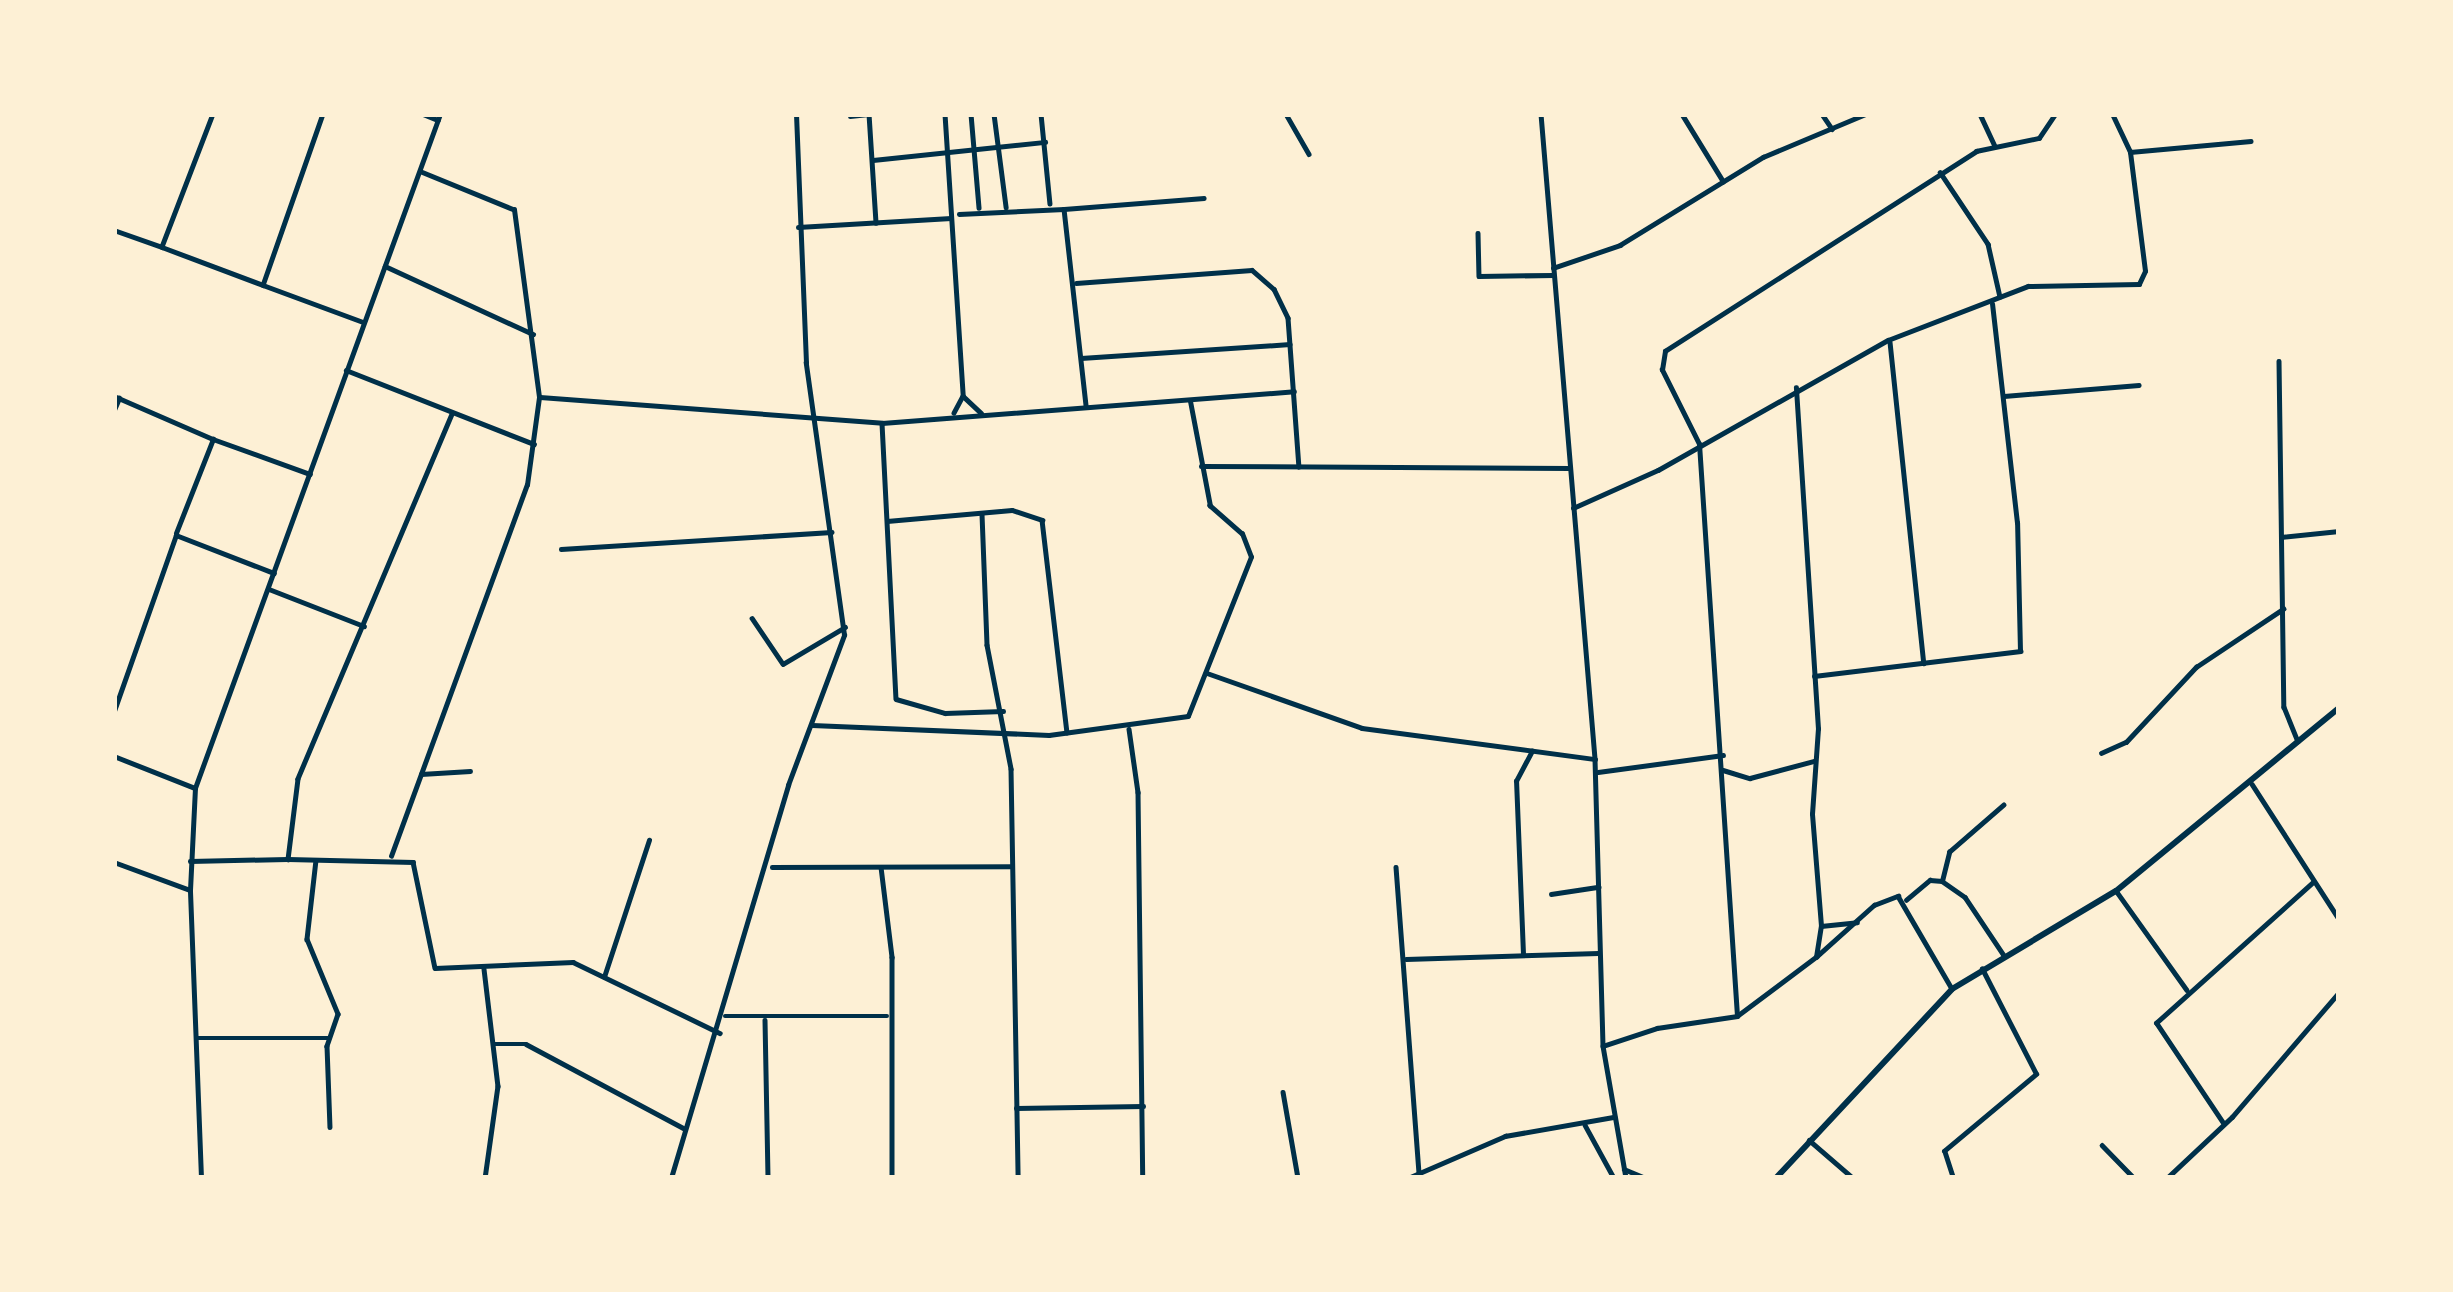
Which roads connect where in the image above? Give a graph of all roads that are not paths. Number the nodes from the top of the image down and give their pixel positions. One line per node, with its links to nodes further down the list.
1 (213, 114): 43 (street)
2 (323, 114): 47 (street)
3 (423, 114): 19 (street)
4 (796, 114): 40 (street)
5 (870, 114): 18 (street); 29 (street)
6 (944, 114): 27 (street)
7 (971, 114): 25 (street)
8 (994, 114): 24 (street)
9 (1041, 114): 22 (street)
10 (1286, 114): 28 (street)
11 (1541, 114): 45 (street)
12 (1682, 114): 32 (street)
13 (1822, 114): 20 (street)
14 (1866, 114): 20 (street)
15 (1980, 114): 23 (street)
16 (2055, 114): 23 (street)
17 (2112, 114): 26 (street)
18 (850, 116)
19 (439, 117): 30 (street)
20 (1832, 129): 32 (street)
21 (2251, 141): 26 (street)
22 (1046, 142): 24 (street); 34 (street)
23 (1995, 146): 31 (street)
24 (997, 148): 25 (street); 35 (street)
25 (974, 150): 27 (street); 36 (street)
26 (2130, 152): 48 (street)
27 (947, 153): 29 (street); 38 (street)
28 (1309, 154)
29 (872, 160): 39 (street)
30 (420, 171): 44 (street); 51 (street)
31 (1940, 172): 48 (street); 74 (street)
32 (1723, 181): 45 (street)
33 (1204, 199): 37 (street)
34 (1050, 205): 35 (street); 37 (street)
35 (1006, 207): 36 (street)
36 (979, 208): 38 (street)
37 (1064, 209): 46 (street)
38 (954, 216): 39 (street); 60 (street)
39 (876, 223): 40 (street)
40 (798, 227): 70 (street)
41 (114, 230): 43 (street)
42 (1478, 233): 45 (street)
43 (162, 248): 47 (street)
44 (385, 266): 50 (street); 51 (street)
45 (1553, 271): 77 (street)
46 (1076, 283): 53 (street); 54 (street)
47 (263, 285): 50 (street)
48 (2000, 297): 49 (street)
49 (1991, 302): 52 (street); 61 (street)
50 (363, 322): 56 (street)
51 (533, 334): 63 (street)
52 (1888, 340): 58 (street); 93 (street)
53 (1290, 344): 54 (street); 59 (street)
54 (1081, 358): 65 (street)
55 (2279, 361): 85 (street)
56 (346, 370): 67 (street); 78 (street)
57 (2139, 386): 61 (street)
58 (1796, 388): 74 (street); 95 (street)
59 (1294, 392): 64 (street); 76 (street)
60 (963, 396): 68 (street); 69 (street)
61 (2004, 396): 93 (street)
62 (117, 397): 66 (street); 72 (street)
63 (539, 398): 70 (street); 73 (street)
64 (1190, 401): 65 (street); 75 (street)
65 (1086, 406): 68 (street)
66 (114, 410)
67 (452, 414): 73 (street); 91 (street)
68 (982, 414): 69 (street)
69 (953, 416): 71 (street)
70 (811, 421): 71 (street); 83 (street)
71 (882, 423): 81 (street)
72 (212, 439): 78 (street); 84 (street)
73 (534, 444): 113 (street)
74 (1699, 444): 79 (street); 106 (street)
75 (1201, 466): 76 (street); 94 (street)
76 (1299, 466): 77 (street)
77 (1570, 468): 79 (street)
78 (310, 474): 87 (street)
79 (1573, 508): 108 (street)
80 (982, 514): 81 (street); 98 (street); 101 (street)
81 (887, 521): 98 (street)
82 (2339, 531): 85 (street)
83 (831, 532): 86 (street); 92 (street)
84 (176, 535): 87 (street); 97 (street)
85 (2281, 537): 89 (street)
86 (561, 549)
87 (274, 572): 88 (street)
88 (269, 589): 91 (street); 115 (street)
89 (2283, 609): 103 (street); 105 (street)
90 (752, 618): 92 (street)
91 (364, 626): 119 (street)
92 (845, 627): 99 (street)
93 (1924, 663): 95 (street)
94 (1207, 673): 100 (street); 104 (street)
95 (1814, 676): 109 (street)
96 (2339, 708): 103 (street)
97 (114, 711)
98 (1003, 711): 102 (street)
99 (812, 725): 102 (street); 124 (street)
100 (1129, 729): 101 (street); 158 (street)
101 (1067, 734): 102 (street)
102 (1009, 736): 123 (street)
103 (2299, 743): 114 (street)
104 (1532, 751): 108 (street); 138 (street)
105 (2101, 753)
106 (1723, 755): 110 (street); 112 (street)
107 (114, 756): 115 (street)
108 (1595, 759): 112 (street)
109 (1814, 761): 110 (street); 136 (street)
110 (1724, 770): 150 (street)
111 (470, 771): 113 (street)
112 (1595, 772): 129 (street)
113 (421, 774): 118 (street)
114 (2252, 784): 128 (street); 131 (street)
115 (195, 788): 122 (street)
116 (2003, 805): 127 (street)
117 (649, 840): 144 (street)
118 (391, 856): 120 (street); 142 (street)
119 (288, 859): 120 (street); 122 (street)
120 (316, 860): 154 (street)
121 (114, 862): 130 (street)
122 (190, 862): 130 (street)
123 (1012, 866): 125 (street); 159 (street)
124 (769, 867): 125 (street); 148 (street)
125 (881, 867): 149 (street)
126 (1396, 867): 141 (street)
127 (1942, 881): 133 (street); 139 (street)
128 (2313, 882): 134 (street); 146 (street)
129 (1598, 887): 132 (street); 137 (street)
130 (190, 890): 153 (street)
131 (2116, 891): 139 (street); 146 (street)
132 (1551, 894)
133 (1906, 900): 135 (street); 145 (street)
134 (2339, 919)
135 (1856, 922): 136 (street); 140 (street)
136 (1821, 926): 140 (street)
137 (1600, 953): 138 (street); 156 (street)
138 (1523, 954): 141 (street)
139 (2003, 954): 143 (street)
140 (1816, 957): 150 (street)
141 (1406, 959): 168 (street)
142 (484, 969): 144 (street); 155 (street)
143 (1982, 969): 145 (street); 183 (street)
144 (604, 977): 152 (street)
145 (1952, 989): 165 (street)
146 (2187, 990): 162 (street)
147 (2339, 992): 162 (street)
148 (724, 1016): 151 (street); 152 (street)
149 (887, 1016): 151 (street); 173 (street)
150 (1737, 1016): 156 (street)
151 (765, 1020): 172 (street)
152 (720, 1033): 164 (street)
153 (197, 1038): 154 (street); 169 (street)
154 (329, 1038): 163 (street)
155 (494, 1043): 164 (street); 170 (street)
156 (1603, 1046): 160 (street)
157 (1282, 1092): 176 (street)
158 (1143, 1106): 159 (street); 175 (street)
159 (1016, 1108): 174 (street)
160 (1614, 1117): 161 (street); 167 (street)
161 (1584, 1122): 168 (street); 178 (street)
162 (2222, 1123): 185 (street)
163 (329, 1127)
164 (686, 1129): 171 (street)
165 (1809, 1140): 181 (street); 182 (street)
166 (2102, 1145): 184 (street)
167 (1624, 1169): 179 (street); 180 (street)
168 (1419, 1173): 177 (street)
169 (201, 1178)
170 (485, 1178)
171 (670, 1178)
172 (768, 1178)
173 (892, 1178)
174 (1018, 1178)
175 (1143, 1178)
176 (1298, 1178)
177 (1408, 1178)
178 (1614, 1178)
179 (1626, 1178)
180 (1645, 1178)
181 (1776, 1178)
182 (1853, 1178)
183 (1952, 1178)
184 (2134, 1178)
185 (2167, 1178)

